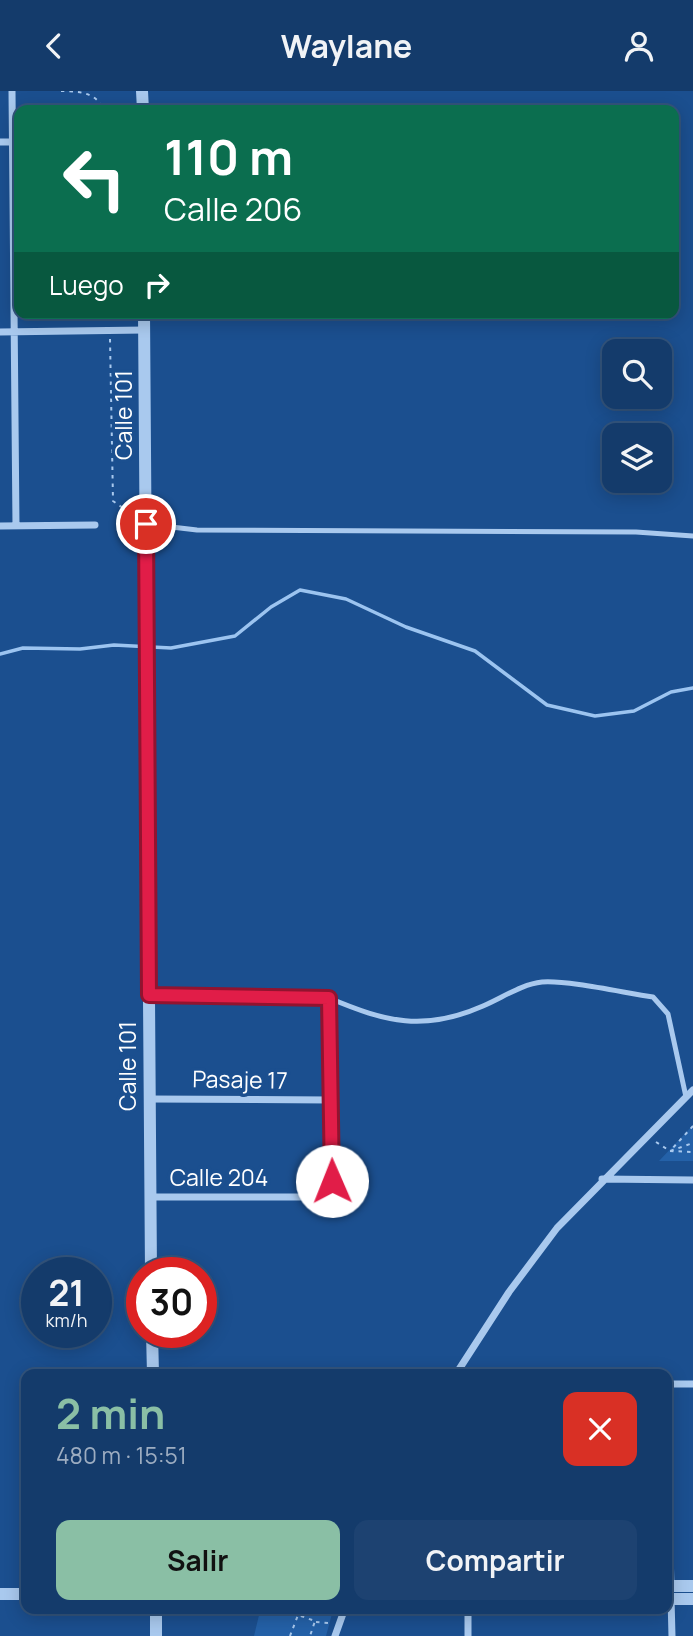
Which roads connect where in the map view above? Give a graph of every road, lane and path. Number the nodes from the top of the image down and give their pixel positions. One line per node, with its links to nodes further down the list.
1 (12, 91): 4 (street)
2 (61, 91): 3 (path)
3 (99, 105)
4 (14, 116)
5 (16, 319): 10 (street)
6 (144, 319): 7 (street, Calle 101)
7 (144, 330): 8 (street); 11 (street, Calle 101)
8 (110, 331): 10 (street); 11 (path)
9 (0, 333): 10 (street)
10 (16, 333): 14 (street)
11 (146, 524): 15 (lane); 16 (street, Calle 101)
12 (95, 525): 14 (street)
13 (0, 526): 14 (street)
14 (16, 526)
15 (693, 536)
16 (149, 995): 17 (street); 20 (street, Calle 101)
17 (329, 998): 19 (lane); 21 (street)
18 (693, 1090): 19 (street)
19 (686, 1097): 23 (street)
20 (149, 1099): 21 (street, Pasaje 17); 29 (street, Calle 101)
21 (330, 1100): 29 (street, Calle 204)
22 (693, 1126): 25 (path)
23 (646, 1136): 25 (path); 27 (street)
24 (693, 1143): 25 (path)
25 (670, 1151): 26 (path)
26 (693, 1152)
27 (602, 1179): 28 (street); 33 (street)
28 (693, 1180)
29 (150, 1197): 30 (street, Calle 101)
30 (151, 1257)
31 (152, 1348): 32 (street)
32 (153, 1369)
33 (459, 1369)
34 (672, 1384): 35 (street)
35 (693, 1384)
36 (693, 1586): 39 (street)
37 (0, 1594): 38 (street)
38 (21, 1594)
39 (672, 1595)
40 (672, 1596): 41 (street)
41 (693, 1599)
42 (156, 1614): 49 (street)
43 (343, 1614): 48 (street)
44 (468, 1614): 53 (street)
45 (671, 1614): 54 (street)
46 (298, 1615): 47 (path); 50 (path)
47 (315, 1621): 48 (path); 51 (path)
48 (339, 1625): 52 (street)
49 (156, 1636)
50 (290, 1636)
51 (310, 1636)
52 (335, 1636)
53 (468, 1636)
54 (672, 1636)

